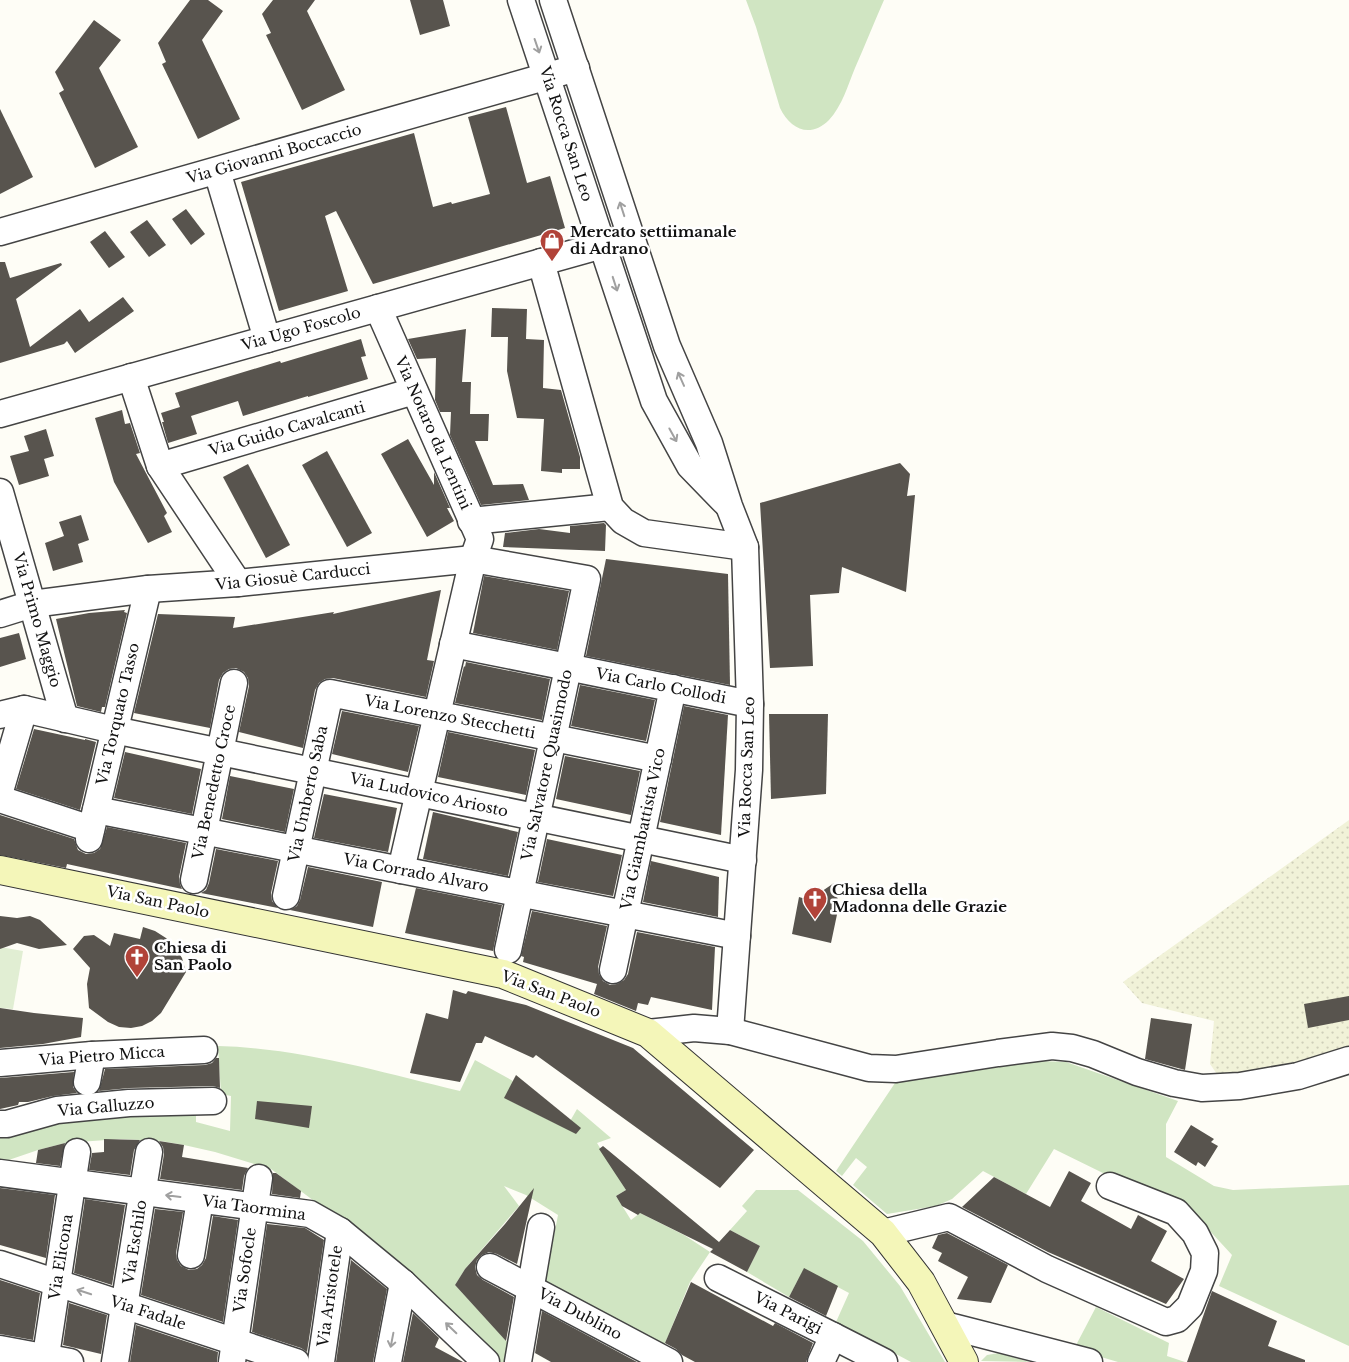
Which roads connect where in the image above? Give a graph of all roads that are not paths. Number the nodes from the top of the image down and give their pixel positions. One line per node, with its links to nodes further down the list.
1 (521, 0): 4 (street, Via Rocca San Leo, one-way to 4)
2 (553, 0): 3 (street, Via Rocca San Leo)
3 (576, 68): 4 (street, Via Giovanni Boccaccio); 7 (street, Via Rocca San Leo, one-way to 3)
4 (547, 77): 5 (street, Via Giovanni Boccaccio); 8 (street, Via Rocca San Leo)
5 (217, 170): 6 (street, Via Giovanni Boccaccio); 11 (street)
6 (0, 232)
7 (631, 236): 8 (street, Via Ugo Foscolo); 17 (street, Via Rocca San Leo, one-way to 7)
8 (602, 245): 9 (street, Via Ugo Foscolo); 17 (street, Via Rocca San Leo, one-way to 17)
9 (541, 262): 10 (street, Via Ugo Foscolo); 18 (street)
10 (378, 308): 11 (street, Via Ugo Foscolo); 13 (street, Via Notaro da Lentini)
11 (267, 339): 12 (street, Via Ugo Foscolo)
12 (131, 377): 14 (street, Via Ugo Foscolo); 15 (street)
13 (414, 391): 15 (street, Via Guido Cavalcanti); 19 (street, Via Notaro da Lentini)
14 (0, 414)
15 (160, 466): 23 (street)
16 (0, 492): 25 (street, Via Primo Maggio)
17 (729, 506): 20 (street, Via Rocca San Leo)
18 (610, 507): 19 (street); 20 (street)
19 (471, 520): 21 (street, Via Notaro da Lentini)
20 (745, 547): 32 (street, Via Rocca San Leo)
21 (473, 559): 22 (street, Via Giosuè Carducci); 23 (street, Via Giosuè Carducci); 27 (street, Via Notaro da Lentini)
22 (587, 579): 28 (street, Via Salvatore Quasimodo)
23 (238, 583): 24 (street, Via Giosuè Carducci)
24 (148, 590): 25 (street, Via Giosuè Carducci); 36 (street, Via Torquato Tasso)
25 (32, 604): 26 (street, Via Giosuè Carducci); 35 (street, Via Primo Maggio)
26 (0, 614)
27 (453, 644): 28 (street, Via Carlo Collodi); 34 (street, Via Notaro da Lentini)
28 (568, 667): 30 (street, Via Carlo Collodi); 37 (street, Via Salvatore Quasimodo)
29 (234, 683): 38 (street, Via Benedetto Croce)
30 (673, 688): 32 (street, Via Carlo Collodi); 39 (street, Via Giambattista Vico)
31 (330, 693): 34 (street, Via Lorenzo Stecchetti); 40 (street, Via Umberto Saba)
32 (750, 704): 49 (street, Via Rocca San Leo)
33 (12, 712): 35 (street, Via Ludovico Ariosto); 41 (street)
34 (437, 714): 37 (street, Via Lorenzo Stecchetti); 42 (street, Via Notaro da Lentini)
35 (65, 719): 36 (street, Via Ludovico Ariosto)
36 (114, 730): 38 (street, Via Ludovico Ariosto); 45 (street, Via Torquato Tasso)
37 (553, 738): 39 (street, Via Lorenzo Stecchetti); 44 (street, Via Salvatore Quasimodo)
38 (220, 752): 40 (street, Via Ludovico Ariosto); 46 (street, Via Benedetto Croce)
39 (658, 759): 47 (street, Via Giambattista Vico)
40 (313, 771): 42 (street, Via Ludovico Ariosto); 48 (street, Via Umberto Saba)
41 (0, 790)
42 (419, 793): 44 (street, Via Ludovico Ariosto); 51 (street, Via Notaro da Lentini)
43 (0, 799): 45 (street, Via Corrado Alvaro)
44 (536, 817): 47 (street, Via Ludovico Ariosto); 53 (street, Via Salvatore Quasimodo)
45 (92, 826): 46 (street, Via Corrado Alvaro)
46 (204, 831): 48 (street, Via Corrado Alvaro); 52 (street, Via Benedetto Croce)
47 (641, 838): 49 (street, Via Ludovico Ariosto); 55 (street, Via Giambattista Vico)
48 (296, 850): 51 (street, Via Corrado Alvaro); 54 (street, Via Umberto Saba)
49 (743, 860): 56 (street, Via Rocca San Leo)
50 (0, 870): 60 (main road, Via San Paolo)
51 (401, 870): 53 (street, Via Corrado Alvaro)
52 (194, 880)
53 (520, 894): 55 (street, Via Corrado Alvaro); 57 (street, Via Salvatore Quasimodo)
54 (286, 896)
55 (625, 914): 56 (street, Via Corrado Alvaro); 58 (street, Via Giambattista Vico)
56 (737, 936): 59 (street, Via Rocca San Leo)
57 (508, 950)
58 (613, 970)
59 (730, 1031): 60 (street); 63 (street)
60 (648, 1033): 79 (main road, Via San Paolo)
61 (204, 1050): 62 (street, Via Pietro Micca)
62 (92, 1055): 64 (street, Via Pietro Micca); 65 (street)
63 (1349, 1060)
64 (0, 1063)
65 (87, 1082)
66 (213, 1101): 67 (street, Via Galluzzo)
67 (0, 1124)
68 (77, 1152): 72 (street, Via Elicona)
69 (149, 1152): 74 (street, Via Eschilo)
70 (0, 1173): 72 (street, Via Taormina)
71 (259, 1178): 76 (street, Via Sofocle)
72 (72, 1183): 74 (street, Via Taormina); 84 (street, Via Elicona)
73 (1110, 1186): 79 (street)
74 (142, 1192): 75 (street, Via Taormina, one-way to 74); 87 (street, Via Eschilo)
75 (200, 1200): 76 (street, Via Taormina); 80 (street)
76 (255, 1207): 78 (street, Via Taormina); 91 (street, Via Sofocle)
77 (541, 1226): 86 (street)
78 (340, 1231): 85 (street, Via Taormina); 97 (street, Via Aristotele)
79 (883, 1233): 88 (main road, Via San Paolo)
80 (191, 1255)
81 (0, 1264): 84 (street, Via Fadale)
82 (490, 1267): 86 (street, Via Dublino)
83 (718, 1278): 89 (street, Via Parigi)
84 (57, 1283): 87 (street, Via Fadale, one-way to 84); 94 (street, Via Elicona)
85 (403, 1283): 98 (street, one-way to 98); 99 (street, Via Taormina, one-way to 85)
86 (531, 1288): 92 (street); 93 (street, Via Dublino)
87 (125, 1305): 91 (street, Via Fadale); 95 (street, Via Eschilo)
88 (945, 1325): 102 (main road, Via San Paolo); 103 (street)
89 (832, 1336): 100 (street, Via Parigi); 101 (street)
90 (0, 1349): 94 (street)
91 (233, 1352): 96 (street, Via Fadale)
92 (524, 1358)
93 (658, 1359)
94 (53, 1361)
95 (115, 1362)
96 (296, 1362)
97 (321, 1362)
98 (388, 1362)
99 (486, 1362)
100 (821, 1362)
101 (884, 1362)
102 (964, 1362)
103 (1089, 1362)

